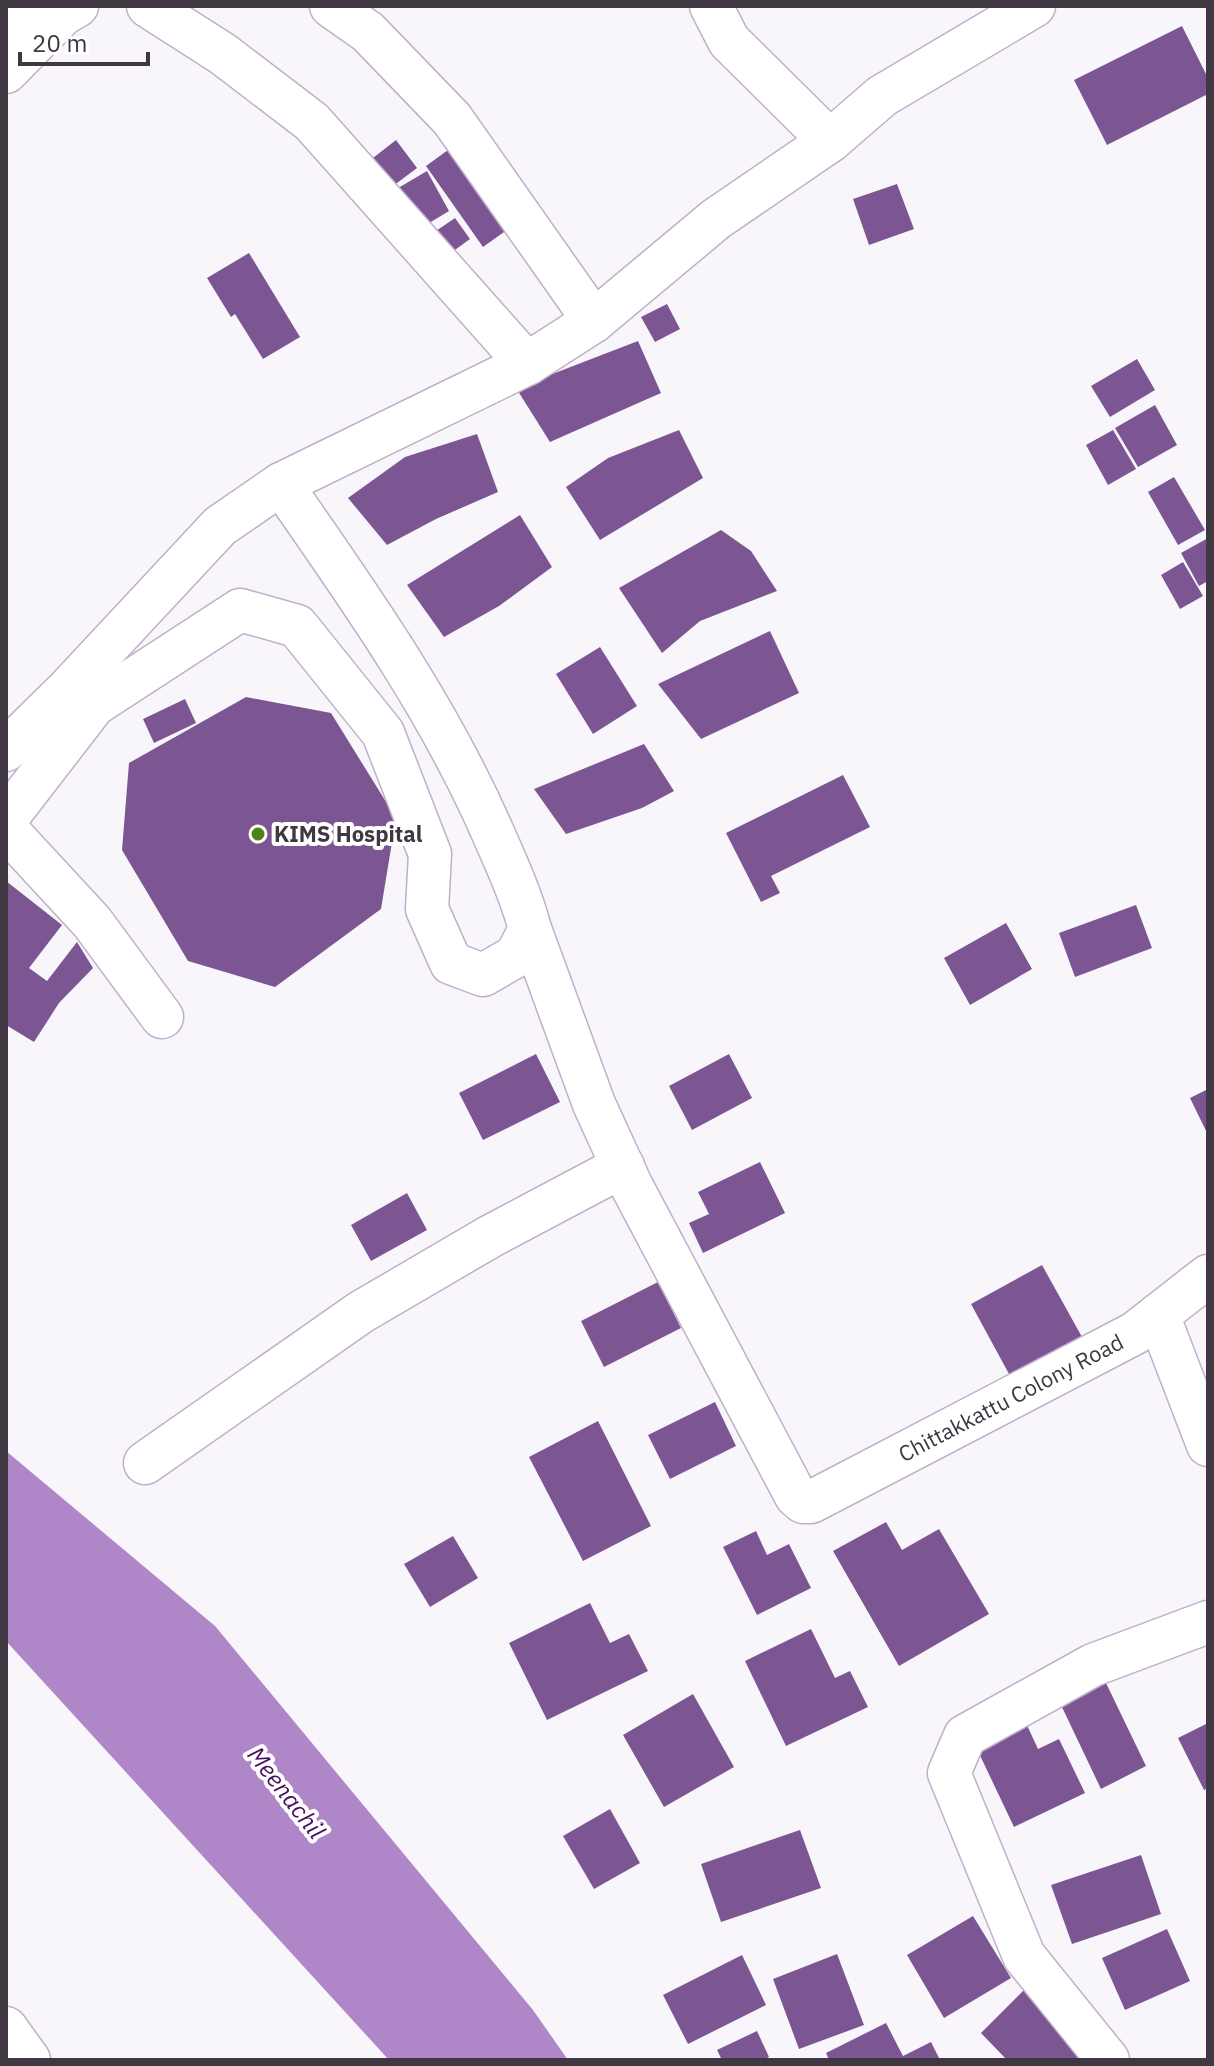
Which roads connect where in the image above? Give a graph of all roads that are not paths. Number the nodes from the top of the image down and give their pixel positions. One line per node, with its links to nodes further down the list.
1 (19, 6): 7 (street)
2 (77, 6): 8 (street)
3 (148, 6): 11 (street)
4 (331, 6): 10 (street)
5 (711, 6): 9 (street)
6 (1034, 6): 9 (street)
7 (6, 20)
8 (6, 72)
9 (830, 141): 10 (street)
10 (594, 321): 11 (street)
11 (527, 364): 12 (street)
12 (281, 484): 13 (street); 16 (street)
13 (6, 750)
14 (6, 819): 16 (street)
15 (6, 829): 17 (street)
16 (530, 929): 18 (street)
17 (162, 1017)
18 (623, 1166): 20 (street, Chittakkattu Colony Road); 22 (street)
19 (1208, 1276): 20 (street, Chittakkattu Colony Road)
20 (1158, 1315): 21 (street)
21 (1208, 1445)
22 (145, 1463)
23 (1208, 1622): 26 (street)
24 (6, 2028): 25 (street)
25 (29, 2060)
26 (1108, 2060)

